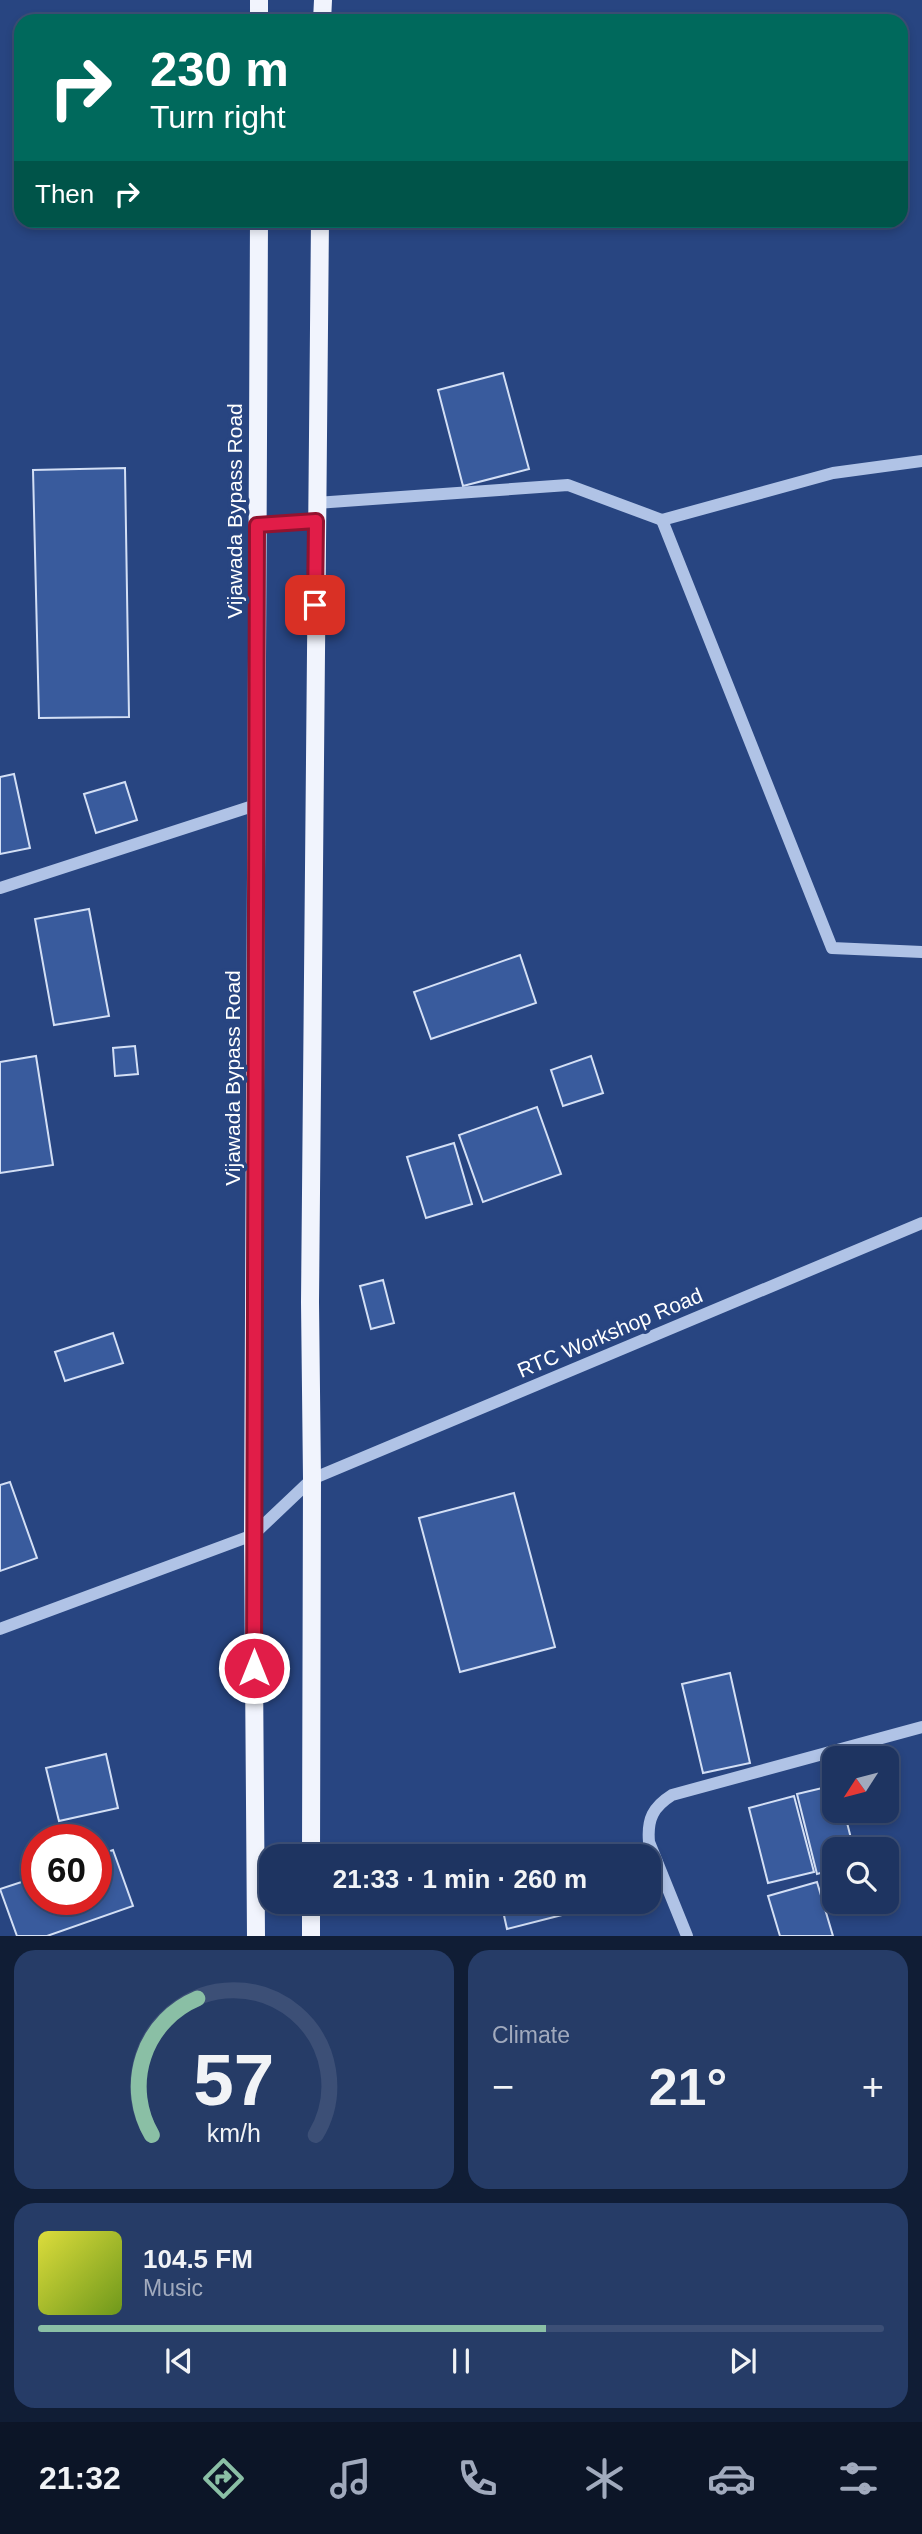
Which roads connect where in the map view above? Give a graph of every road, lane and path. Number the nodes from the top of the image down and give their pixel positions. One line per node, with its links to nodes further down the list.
1 (258, 228): 6 (main road, Vijawada Bypass Road)
2 (320, 228): 4 (main road)
3 (922, 461): 5 (street)
4 (316, 512): 5 (street); 6 (street); 11 (main road)
5 (662, 520): 9 (street)
6 (257, 525): 7 (main road, Vijawada Bypass Road)
7 (256, 805): 8 (street); 12 (main road, Vijawada Bypass Road)
8 (0, 888)
9 (922, 952)
10 (922, 1223): 11 (street, RTC Workshop Road)
11 (312, 1479): 12 (street); 15 (main road)
12 (253, 1535): 13 (street); 17 (main road, Vijawada Bypass Road)
13 (0, 1629)
14 (922, 1727): 19 (street)
15 (311, 1844)
16 (311, 1914): 18 (main road)
17 (256, 1936)
18 (311, 1936)
19 (687, 1936)

